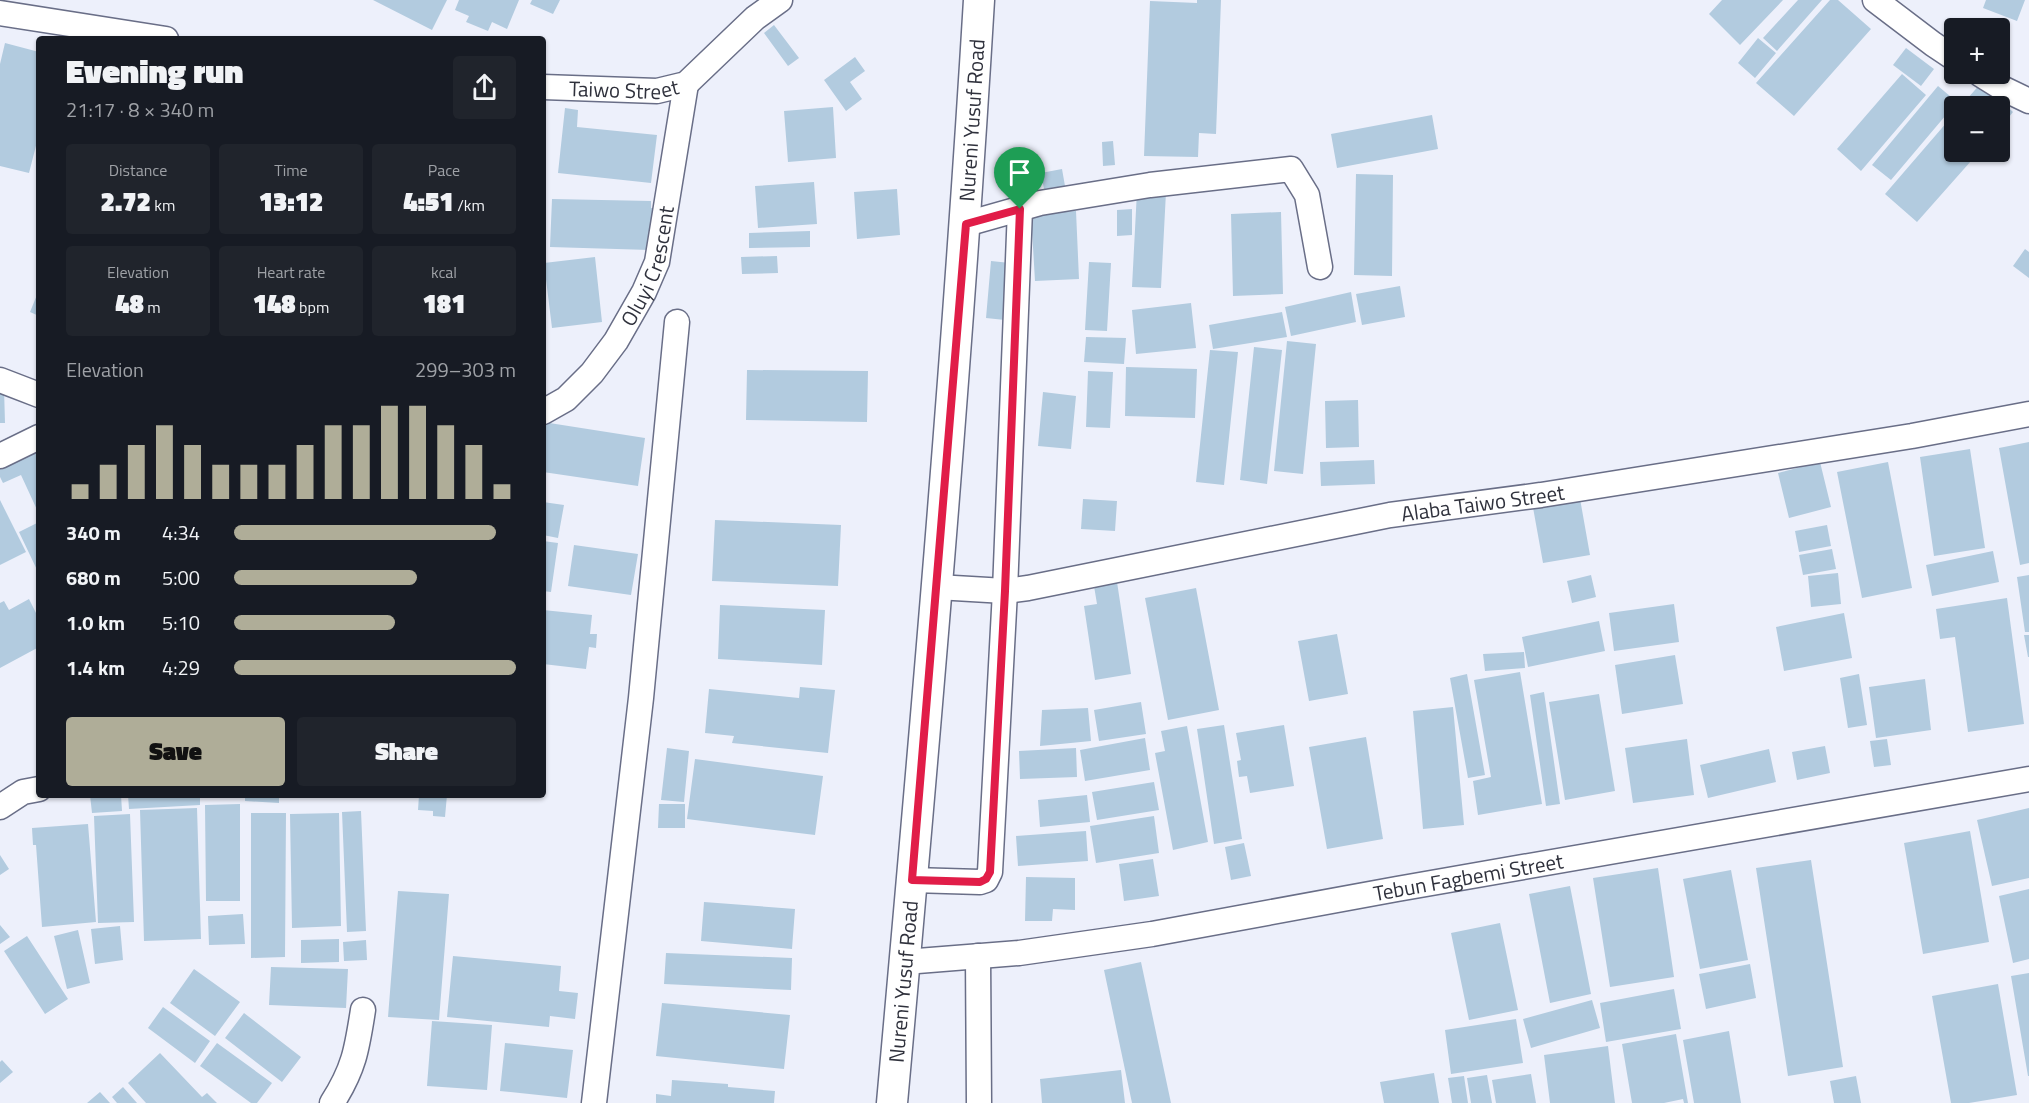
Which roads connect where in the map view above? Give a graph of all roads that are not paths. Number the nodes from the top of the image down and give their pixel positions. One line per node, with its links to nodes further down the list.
1 (780, 0): 4 (street, Taiwo Street)
2 (979, 0): 13 (street, Nureni Yusuf Road)
3 (1875, 0): 7 (street)
4 (753, 9): 8 (street, Taiwo Street)
5 (0, 13): 6 (street)
6 (147, 36)
7 (1944, 51)
8 (686, 84): 10 (street, Taiwo Street); 18 (street, Oluyi Crescent)
9 (1996, 84): 11 (street)
10 (546, 87)
11 (2029, 101)
12 (1020, 209): 13 (street); 14 (street); 23 (street)
13 (966, 224): 22 (street, Nureni Yusuf Road)
14 (1320, 267)
15 (678, 322): 32 (street)
16 (0, 380): 17 (street)
17 (36, 394)
18 (546, 410)
19 (2029, 414): 23 (street, Alaba Taiwo Street)
20 (36, 438): 21 (street)
21 (0, 456)
22 (937, 587): 23 (street, Alaba Taiwo Street); 27 (street, Nureni Yusuf Road)
23 (1005, 591): 27 (street)
24 (2029, 779): 28 (street, Tebun Fagbemi Street)
25 (36, 790): 26 (street)
26 (0, 807)
27 (912, 880): 29 (street, Nureni Yusuf Road)
28 (978, 956): 29 (street, Tebun Fagbemi Street); 34 (street)
29 (905, 962): 33 (street, Nureni Yusuf Road)
30 (363, 1010): 31 (street)
31 (332, 1103)
32 (594, 1103)
33 (892, 1103)
34 (979, 1103)

